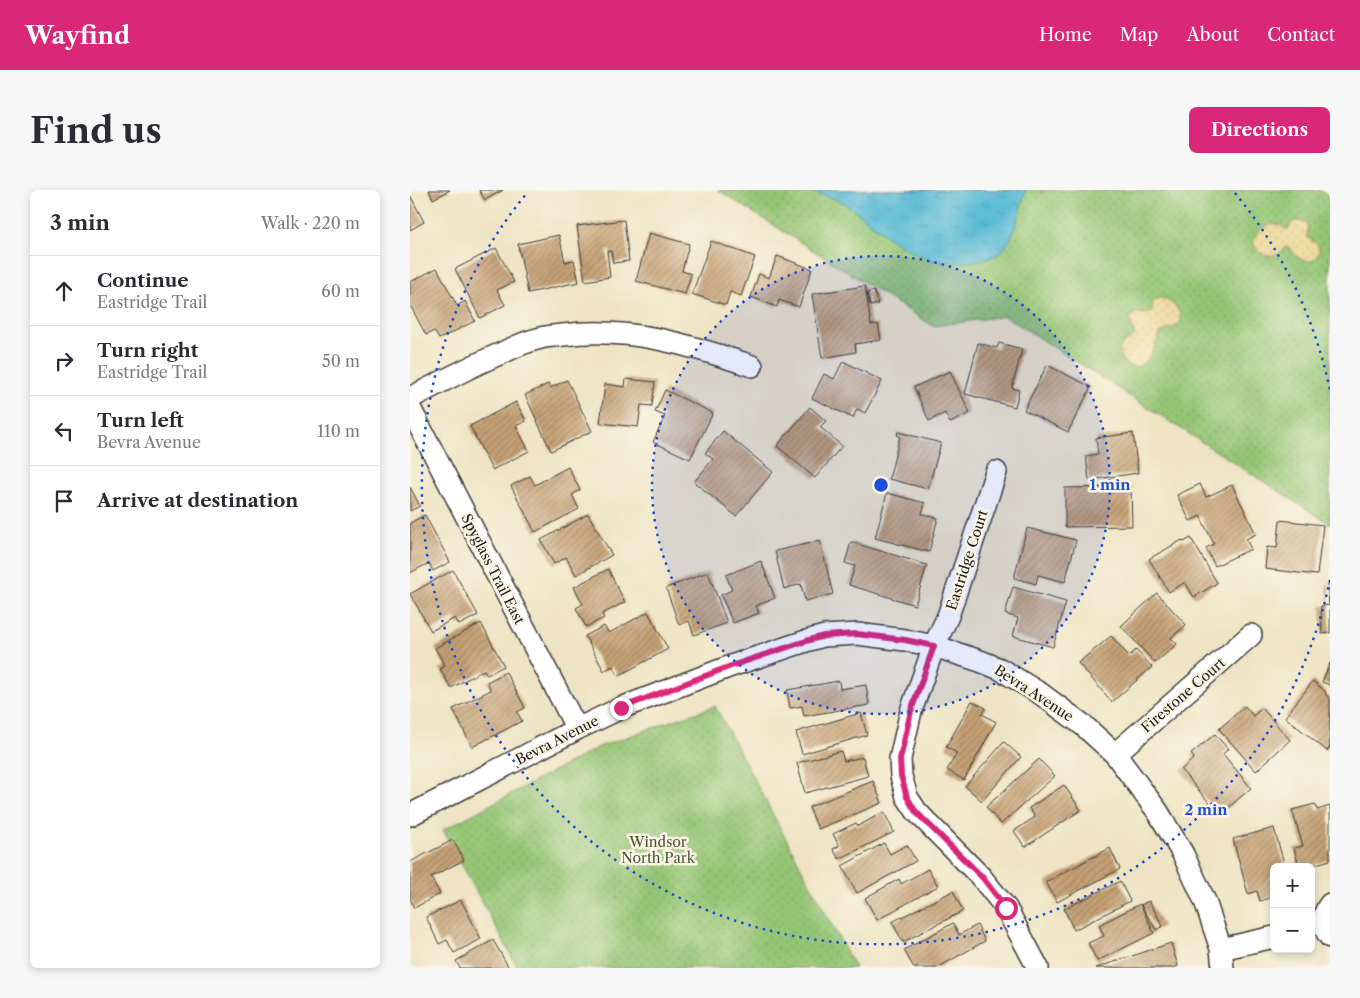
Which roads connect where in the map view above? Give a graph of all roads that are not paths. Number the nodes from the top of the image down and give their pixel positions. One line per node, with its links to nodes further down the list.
1 (752, 366): 2 (street)
2 (410, 398)
3 (410, 408): 7 (street, Spyglass Trail East)
4 (996, 472): 6 (street, Eastridge Court)
5 (1251, 635): 8 (street, Firestone Court)
6 (934, 646): 7 (street, Bevra Avenue); 8 (street, Bevra Avenue); 14 (street, Eastridge Court)
7 (577, 729): 9 (street, Bevra Avenue)
8 (1115, 754): 13 (street, Bevra Avenue)
9 (410, 815)
10 (1330, 904): 11 (street)
11 (1322, 931)
12 (1270, 939): 13 (street)
13 (1222, 959)
14 (1038, 968)

